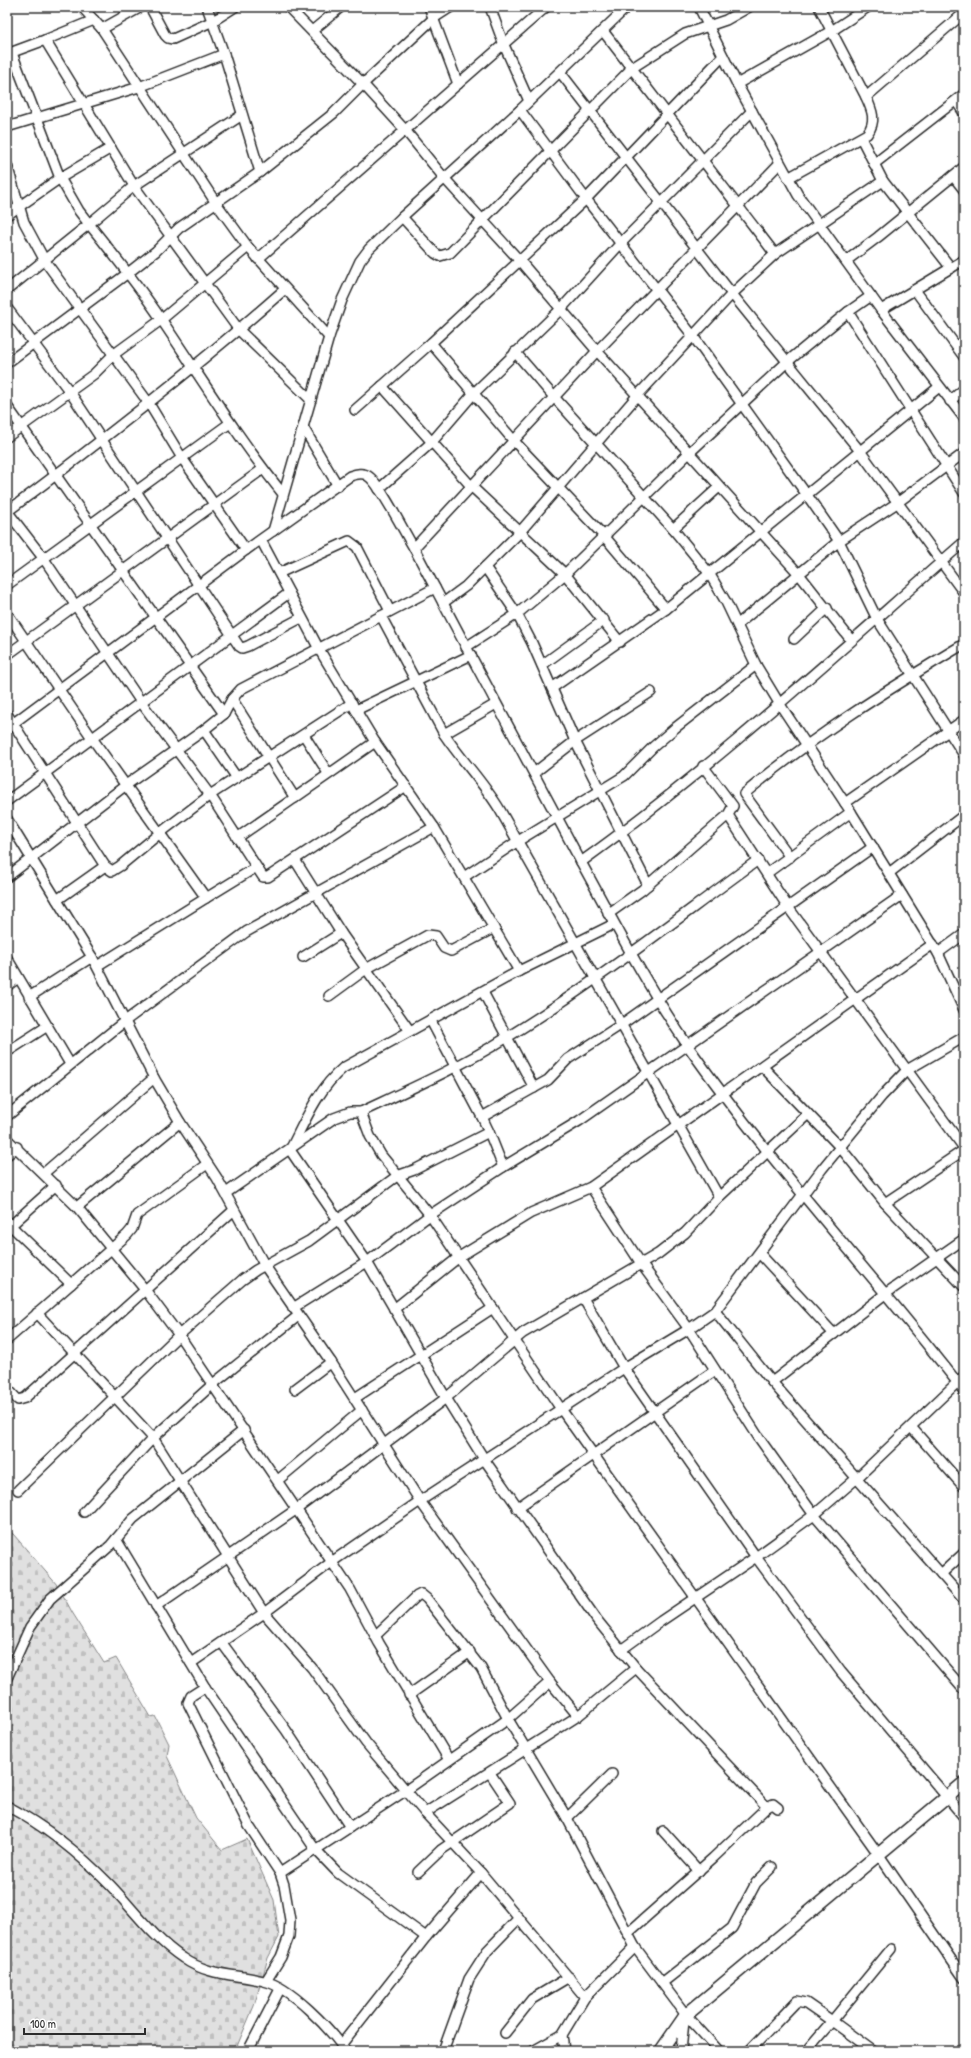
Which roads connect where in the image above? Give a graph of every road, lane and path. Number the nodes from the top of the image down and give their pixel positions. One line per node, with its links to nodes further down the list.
1 (82, 7): 19 (street)
2 (140, 7): 22 (street)
3 (150, 7): 20 (street)
4 (207, 7): 20 (street)
5 (235, 7): 20 (street)
6 (288, 7): 24 (street)
7 (341, 7): 24 (street)
8 (429, 7): 18 (street)
9 (451, 7): 18 (street)
10 (490, 7): 27 (street)
11 (546, 7): 27 (street)
12 (627, 7): 25 (street)
13 (699, 7): 21 (street)
14 (749, 7): 21 (street)
15 (819, 7): 23 (street)
16 (868, 7): 23 (street)
17 (964, 13): 38 (street)
18 (434, 18): 33 (street); 34 (street)
19 (94, 20): 22 (street); 26 (street)
20 (213, 21): 29 (street)
21 (708, 25): 30 (street); 31 (street)
22 (102, 29): 36 (street)
23 (833, 30): 35 (street); 38 (street)
24 (312, 31): 33 (street)
25 (603, 31): 31 (street); 32 (street)
26 (45, 40): 28 (street); 41 (street)
27 (504, 45): 34 (street); 39 (street)
28 (9, 54): 48 (street)
29 (224, 54): 36 (street); 47 (street)
30 (723, 56): 35 (street); 46 (street)
31 (632, 68): 43 (street); 46 (street)
32 (560, 72): 39 (street); 43 (street)
33 (363, 84): 50 (street); 61 (street)
34 (458, 84): 50 (street)
35 (737, 84): 44 (street)
36 (139, 87): 41 (street); 54 (street)
37 (964, 94): 40 (street)
38 (866, 97): 51 (street)
39 (529, 101): 42 (street)
40 (956, 102): 45 (street); 58 (street)
41 (84, 103): 48 (street); 52 (street)
42 (520, 110): 53 (street); 65 (street)
43 (590, 110): 53 (street); 55 (street)
44 (752, 111): 56 (street); 57 (street)
45 (964, 113)
46 (667, 114): 55 (street); 56 (street)
47 (242, 115): 54 (street); 61 (street)
48 (38, 118): 49 (street); 63 (street)
49 (7, 127)
50 (405, 130): 65 (street); 85 (street)
51 (861, 138): 58 (street); 64 (street)
52 (111, 148): 63 (street); 67 (street)
53 (550, 151): 69 (street); 77 (street)
54 (182, 153): 67 (street); 71 (street)
55 (626, 157): 69 (street); 70 (street)
56 (702, 161): 70 (street); 73 (street)
57 (779, 164): 64 (street); 73 (street)
58 (874, 164): 66 (street)
59 (7, 165): 72 (street)
60 (964, 167): 62 (street)
61 (260, 172): 71 (street)
62 (954, 176): 68 (street); 74 (street)
63 (60, 178): 72 (street); 78 (street)
64 (788, 178): 79 (street)
65 (445, 179): 76 (street); 77 (street)
66 (883, 181): 74 (street); 79 (street)
67 (134, 186): 78 (street); 80 (street)
68 (964, 190)
69 (586, 199): 81 (street); 87 (street)
70 (661, 202): 81 (street); 83 (street)
71 (216, 203): 80 (street); 82 (street)
72 (20, 206): 75 (street); 86 (street)
73 (737, 206): 83 (street); 84 (street)
74 (909, 213): 88 (street); 90 (street)
75 (7, 215)
76 (402, 217): 77 (street); 107 (street)
77 (483, 221): 87 (street)
78 (89, 224): 86 (street); 91 (street)
79 (818, 224): 84 (street); 88 (street)
80 (171, 236): 91 (street); 92 (street)
81 (621, 243): 95 (street); 101 (street)
82 (248, 247): 85 (street); 92 (street)
83 (697, 248): 95 (street); 97 (street)
84 (775, 254): 97 (street)
85 (258, 259): 94 (street)
86 (45, 261): 93 (street); 100 (street)
87 (520, 261): 101 (street); 109 (street)
88 (846, 261): 98 (street)
89 (964, 262): 90 (street)
90 (950, 268): 96 (street)
91 (128, 273): 100 (street); 104 (street)
92 (205, 283): 104 (street); 105 (street)
93 (7, 290)
94 (285, 290): 105 (street); 107 (street)
95 (656, 290): 106 (street); 111 (street)
96 (915, 290): 102 (street); 113 (street)
97 (732, 294): 106 (street); 114 (street)
98 (871, 296): 102 (street); 103 (street)
99 (7, 308): 108 (street)
100 (80, 308): 108 (street); 112 (street)
101 (560, 309): 110 (street); 111 (street)
102 (881, 310): 118 (street)
103 (848, 312): 114 (street); 129 (street)
104 (161, 320): 112 (street); 116 (street)
105 (239, 330): 116 (street); 124 (street)
106 (693, 336): 122 (street); 127 (street)
107 (329, 337): 124 (street)
108 (33, 343): 115 (street); 120 (street)
109 (431, 343): 117 (street); 121 (street)
110 (515, 352): 121 (street); 123 (street)
111 (597, 352): 122 (street); 123 (street)
112 (113, 355): 120 (street); 125 (street)
113 (964, 357)
114 (787, 362): 127 (street); 140 (street)
115 (7, 363)
116 (193, 368): 125 (street); 132 (street)
117 (382, 386): 130 (street); 138 (street)
118 (939, 387): 126 (street); 129 (street)
119 (964, 389): 126 (street)
120 (70, 392): 133 (street); 136 (street)
121 (474, 393): 137 (street); 138 (street)
122 (637, 396): 139 (street); 141 (street)
123 (554, 397): 137 (street); 139 (street)
124 (310, 400): 134 (street)
125 (148, 402): 136 (street); 143 (street)
126 (950, 402): 131 (street)
127 (742, 404): 141 (street); 155 (street)
128 (7, 406): 133 (street)
129 (912, 409): 140 (street); 144 (street)
130 (355, 410)
131 (964, 418)
132 (230, 423): 143 (street); 145 (street)
133 (22, 426): 135 (street); 146 (street)
134 (303, 427): 147 (street); 154 (street)
135 (7, 437)
136 (102, 441): 146 (street); 152 (street)
137 (514, 441): 148 (street); 150 (street)
138 (431, 443): 148 (street); 151 (street)
139 (595, 443): 150 (street); 156 (street)
140 (860, 451): 155 (street); 157 (street)
141 (689, 452): 149 (street); 156 (street)
142 (964, 453): 144 (street)
143 (182, 458): 152 (street); 158 (street)
144 (947, 466): 153 (street); 157 (street)
145 (263, 469): 154 (street); 158 (street)
146 (57, 474): 159 (street); 160 (street)
147 (338, 486): 151 (street); 162 (street)
148 (471, 486): 163 (street); 170 (street)
149 (719, 487): 161 (street); 164 (street)
150 (558, 488): 163 (street); 165 (street)
151 (379, 489): 170 (street)
152 (136, 490): 160 (street); 166 (street)
153 (964, 493)
154 (283, 494): 162 (street)
155 (808, 495): 164 (street); 168 (street)
156 (644, 497): 161 (street); 165 (street)
157 (897, 503): 168 (street); 173 (street)
158 (214, 504): 166 (street); 171 (street)
159 (7, 510): 172 (street)
160 (89, 524): 172 (street); 175 (street)
161 (673, 529): 176 (street)
162 (273, 531): 167 (street)
163 (519, 532): 174 (street); 178 (street)
164 (759, 532): 176 (street); 179 (street)
165 (604, 536): 178 (street); 188 (street)
166 (167, 537): 175 (street); 181 (street)
167 (261, 540): 171 (street); 177 (street)
168 (839, 541): 179 (street); 195 (street)
169 (964, 542): 173 (street)
170 (414, 548): 182 (street)
171 (246, 550): 181 (street)
172 (44, 559): 180 (street); 186 (street)
173 (940, 563): 184 (street); 195 (street)
174 (485, 567): 185 (street); 191 (street)
175 (122, 571): 186 (street); 194 (street)
176 (709, 573): 188 (street); 197 (street)
177 (280, 574): 183 (street); 189 (street)
178 (564, 574): 191 (street); 196 (street)
179 (799, 574): 187 (street); 197 (street)
180 (7, 585)
181 (200, 585): 194 (street); 198 (street)
182 (435, 588): 185 (street); 189 (street)
183 (289, 593): 193 (street); 198 (street)
184 (964, 593)
185 (443, 603): 204 (street)
186 (76, 605): 201 (street); 206 (street)
187 (827, 608): 199 (street); 200 (street)
188 (666, 609): 202 (street)
189 (390, 611): 192 (street)
190 (7, 613): 201 (street)
191 (517, 614): 204 (street); 210 (street)
192 (381, 616): 205 (street); 213 (street)
193 (301, 618): 198 (street); 205 (street)
194 (156, 619): 206 (street); 211 (street)
195 (877, 619): 200 (street); 212 (street)
196 (604, 620): 202 (street); 210 (street)
197 (738, 624): 209 (street)
198 (232, 634): 211 (street)
199 (794, 639)
200 (851, 640): 219 (street)
201 (26, 641): 207 (street); 215 (street)
202 (620, 642): 214 (street)
203 (964, 644): 212 (street)
204 (466, 647): 208 (street)
205 (318, 649): 217 (street); 221 (street)
206 (107, 654): 215 (street); 218 (street)
207 (7, 655)
208 (471, 656): 213 (street); 220 (street)
209 (756, 664): 219 (street); 244 (street)
210 (542, 665): 214 (street)
211 (189, 666): 218 (street); 223 (street)
212 (912, 675): 227 (street); 233 (street)
213 (416, 682): 221 (street); 228 (street)
214 (552, 688): 231 (street)
215 (59, 689): 225 (street); 230 (street)
216 (651, 692): 231 (street)
217 (232, 699): 223 (street); 236 (street)
218 (141, 702): 230 (street); 234 (street)
219 (779, 703): 233 (street); 237 (street)
220 (496, 704): 228 (street); 240 (street)
221 (354, 706): 229 (street); 232 (street)
222 (7, 714): 225 (street)
223 (224, 714): 226 (street)
224 (964, 720): 227 (street)
225 (10, 726): 238 (street)
226 (204, 730): 234 (street); 241 (street)
227 (948, 730): 235 (street); 249 (street)
228 (444, 734): 261 (street)
229 (304, 735): 236 (street); 239 (street)
230 (92, 738): 238 (street); 242 (street)
231 (575, 741): 240 (street); 244 (street)
232 (375, 742): 239 (street); 243 (street)
233 (805, 744): 245 (street); 249 (street)
234 (176, 749): 242 (street); 246 (street)
235 (964, 755)
236 (270, 757): 241 (street); 247 (street)
237 (703, 766): 250 (street); 259 (street)
238 (46, 773): 248 (street); 256 (street)
239 (328, 773): 247 (street)
240 (534, 773): 255 (street)
241 (237, 778): 246 (street)
242 (126, 785): 256 (street); 258 (street)
243 (406, 786): 257 (street); 265 (street)
244 (602, 791): 255 (street); 259 (street)
245 (744, 794): 250 (street); 264 (street)
246 (210, 796): 258 (street); 260 (street)
247 (295, 798): 260 (street)
248 (7, 801)
249 (845, 803): 251 (street)
250 (733, 806): 252 (street)
251 (851, 812): 262 (street); 264 (street)
252 (728, 815): 266 (street); 274 (street)
253 (964, 816): 270 (street)
254 (7, 818): 263 (street)
255 (557, 818): 261 (street); 267 (street)
256 (77, 822): 263 (street); 268 (street)
257 (434, 827): 273 (street); 275 (street)
258 (160, 833): 268 (street); 277 (street)
259 (621, 833): 267 (street); 274 (street)
260 (237, 838): 269 (street)
261 (518, 841): 273 (street); 285 (street)
262 (873, 847): 270 (street); 279 (street)
263 (32, 857): 272 (street); 278 (street)
264 (790, 857): 271 (street)
265 (295, 860): 269 (street); 275 (street)
266 (758, 860): 271 (street); 287 (street)
267 (581, 862): 280 (street)
268 (105, 866): 278 (street)
269 (255, 868): 277 (street)
270 (889, 873): 276 (street)
271 (767, 874): 279 (street)
272 (7, 877)
273 (464, 877): 282 (street)
274 (648, 885): 280 (street)
275 (315, 893): 283 (street); 305 (street)
276 (902, 895): 286 (street); 288 (street)
277 (206, 898): 293 (street)
278 (57, 900): 290 (street)
279 (788, 907): 288 (street); 302 (street)
280 (608, 914): 281 (street)
281 (614, 924): 285 (street); 287 (street)
282 (494, 928): 294 (street); 295 (street)
283 (341, 933): 291 (street); 294 (street)
284 (964, 934): 289 (street)
285 (576, 943): 295 (street); 297 (street)
286 (933, 944): 289 (street); 303 (street)
287 (631, 952): 297 (street); 302 (street)
288 (821, 952): 303 (street); 312 (street)
289 (938, 953): 304 (street)
290 (92, 957): 293 (street); 301 (street)
291 (303, 957)
292 (7, 958): 296 (street)
293 (96, 966): 305 (street)
294 (366, 969): 300 (street); 309 (street)
295 (519, 971): 299 (street)
296 (18, 978): 298 (street); 301 (street)
297 (596, 978): 307 (street); 311 (street)
298 (7, 986)
299 (483, 992): 306 (street); 311 (street)
300 (329, 996)
301 (29, 997): 308 (street)
302 (658, 999): 307 (street); 312 (street)
303 (855, 999): 315 (street); 317 (street)
304 (964, 1010)
305 (125, 1021): 314 (street); 319 (street)
306 (431, 1021): 309 (street); 316 (street)
307 (622, 1024): 318 (street); 320 (street)
308 (46, 1027): 313 (street); 314 (street)
309 (410, 1031): 333 (street)
310 (964, 1037): 317 (street)
311 (507, 1038): 316 (street); 320 (street)
312 (688, 1045): 318 (street); 321 (street)
313 (7, 1052)
314 (70, 1064): 324 (street)
315 (762, 1066): 321 (street); 323 (street)
316 (456, 1067): 322 (street); 325 (street)
317 (907, 1070): 331 (street); 332 (street)
318 (648, 1071): 327 (street); 337 (street)
319 (154, 1078): 326 (street); 338 (street)
320 (534, 1088): 325 (street)
321 (723, 1093): 327 (street); 334 (street)
322 (361, 1112): 333 (street); 339 (street)
323 (808, 1114): 331 (street); 334 (street)
324 (7, 1116)
325 (482, 1117): 328 (street)
326 (180, 1122): 336 (street); 346 (street)
327 (678, 1125): 341 (street); 344 (street)
328 (489, 1132): 337 (street); 339 (street)
329 (7, 1138): 330 (street)
330 (17, 1147): 335 (street); 338 (street)
331 (840, 1147): 343 (street); 345 (street)
332 (964, 1149): 345 (street)
333 (290, 1150): 342 (street); 349 (street)
334 (766, 1152): 343 (street); 344 (street)
335 (7, 1155)
336 (207, 1164): 342 (street); 352 (street)
337 (503, 1167): 348 (street)
338 (44, 1173): 340 (street)
339 (397, 1176): 348 (street); 349 (street)
340 (56, 1185): 346 (street); 350 (street)
341 (591, 1187): 354 (street); 357 (street)
342 (226, 1193): 347 (street)
343 (804, 1194): 353 (street); 362 (street)
344 (719, 1197): 357 (street)
345 (886, 1203): 355 (street)
346 (77, 1207): 352 (street)
347 (234, 1210): 358 (street); 361 (street)
348 (430, 1215): 354 (street); 356 (street)
349 (340, 1219): 356 (street); 358 (street)
350 (8, 1225): 359 (street)
351 (964, 1238): 355 (street)
352 (112, 1248): 359 (street); 361 (street)
353 (760, 1254): 367 (street); 371 (street)
354 (458, 1257): 365 (street); 366 (street)
355 (936, 1257): 360 (street); 362 (street)
356 (367, 1262): 364 (street); 366 (street)
357 (642, 1265): 363 (street); 370 (street)
358 (265, 1266): 364 (street); 372 (street)
359 (71, 1284): 368 (street)
360 (964, 1287)
361 (146, 1291): 372 (street); 375 (street)
362 (885, 1294): 371 (street); 380 (street)
363 (583, 1298): 374 (street); 378 (street)
364 (293, 1308): 369 (street)
365 (493, 1308): 374 (street); 376 (street)
366 (394, 1309): 376 (street)
367 (715, 1311): 370 (street); 381 (street)
368 (37, 1313): 373 (street); 375 (street)
369 (298, 1316): 377 (street); 382 (street)
370 (689, 1329): 378 (street); 379 (street)
371 (834, 1334): 381 (street)
372 (179, 1335): 382 (street); 386 (street)
373 (7, 1340)
374 (514, 1340): 388 (street); 389 (street)
375 (73, 1353): 383 (street); 386 (street)
376 (421, 1355): 387 (street); 388 (street)
377 (330, 1362): 384 (street); 387 (street)
378 (624, 1368): 389 (street); 391 (street)
379 (714, 1371): 391 (street); 407 (street)
380 (961, 1380): 385 (street); 392 (street)
381 (772, 1382): 398 (street)
382 (213, 1384): 393 (street); 394 (street)
383 (7, 1388)
384 (295, 1389)
385 (964, 1391)
386 (115, 1396): 394 (street); 402 (street)
387 (354, 1398): 390 (street)
388 (446, 1398): 395 (street); 397 (street)
389 (561, 1409): 396 (street); 397 (street)
390 (362, 1410): 395 (street); 400 (street)
391 (656, 1412): 396 (street); 411 (street)
392 (911, 1427): 398 (street); 401 (street)
393 (244, 1430): 399 (street); 400 (street)
394 (153, 1438): 399 (street); 406 (street)
395 (383, 1443): 403 (street); 405 (street)
396 (594, 1455): 404 (street); 414 (street)
397 (484, 1459): 403 (street); 404 (street)
398 (857, 1478): 407 (street); 413 (street)
399 (181, 1480): 408 (street); 410 (street)
400 (278, 1480): 405 (street)
401 (964, 1486)
402 (18, 1490)
403 (420, 1501): 412 (street); 425 (street)
404 (517, 1508): 420 (street)
405 (297, 1509): 410 (street); 412 (street)
406 (84, 1512)
407 (814, 1515): 411 (street); 427 (street)
408 (116, 1539): 416 (street); 424 (street)
409 (964, 1553): 413 (street)
410 (228, 1557): 416 (street); 417 (street)
411 (756, 1557): 414 (street); 437 (street)
412 (332, 1561): 417 (street); 418 (street)
413 (941, 1574): 415 (street)
414 (694, 1598): 420 (street); 448 (street)
415 (964, 1600)
416 (156, 1606): 422 (street)
417 (264, 1613): 419 (street); 436 (street)
418 (376, 1636): 421 (street); 428 (street)
419 (222, 1643): 422 (street); 444 (street)
420 (621, 1650): 423 (street)
421 (470, 1652): 428 (street); 430 (street)
422 (190, 1663): 426 (street)
423 (636, 1668): 429 (street); 439 (street)
424 (7, 1678)
425 (550, 1682): 429 (street); 430 (street)
426 (205, 1687): 447 (street); 452 (street)
427 (964, 1690)
428 (409, 1695): 432 (street)
429 (578, 1716): 431 (street)
430 (508, 1718): 431 (street); 432 (street)
431 (527, 1748): 433 (street); 443 (street)
432 (449, 1760): 436 (street)
433 (490, 1773): 441 (street); 446 (street)
434 (612, 1774): 443 (street)
435 (964, 1783): 437 (street)
436 (406, 1791): 441 (street); 444 (street)
437 (948, 1797): 442 (street); 448 (street)
438 (7, 1806): 461 (street)
439 (767, 1807): 440 (street); 450 (street)
440 (778, 1808)
441 (425, 1813): 446 (street)
442 (964, 1817)
443 (567, 1818): 455 (street)
444 (350, 1827): 447 (street)
445 (663, 1831): 450 (street)
446 (451, 1842): 451 (street); 453 (street)
447 (315, 1850): 452 (street); 456 (street)
448 (879, 1855): 460 (street); 465 (street)
449 (772, 1867): 462 (street)
450 (699, 1871): 455 (street)
451 (418, 1872)
452 (280, 1873): 461 (street)
453 (481, 1873): 454 (street); 456 (street)
454 (520, 1918): 459 (street); 471 (street)
455 (628, 1933): 457 (street)
456 (426, 1937): 469 (street)
457 (635, 1947): 462 (street); 464 (street)
458 (891, 1948): 466 (street)
459 (569, 1977): 464 (street); 467 (street)
460 (964, 1978)
461 (266, 1981): 463 (street)
462 (662, 1983): 465 (street)
463 (280, 1989): 469 (street); 470 (street)
464 (585, 1997): 468 (street)
465 (686, 2015): 474 (street); 475 (street); 476 (street)
466 (832, 2021): 477 (street); 478 (street); 479 (street)
467 (505, 2033)
468 (562, 2034): 472 (street); 473 (street)
469 (344, 2048)
470 (248, 2051)
471 (443, 2051)
472 (533, 2051)
473 (564, 2051)
474 (661, 2051)
475 (681, 2051)
476 (719, 2051)
477 (749, 2051)
478 (806, 2051)
479 (873, 2051)

